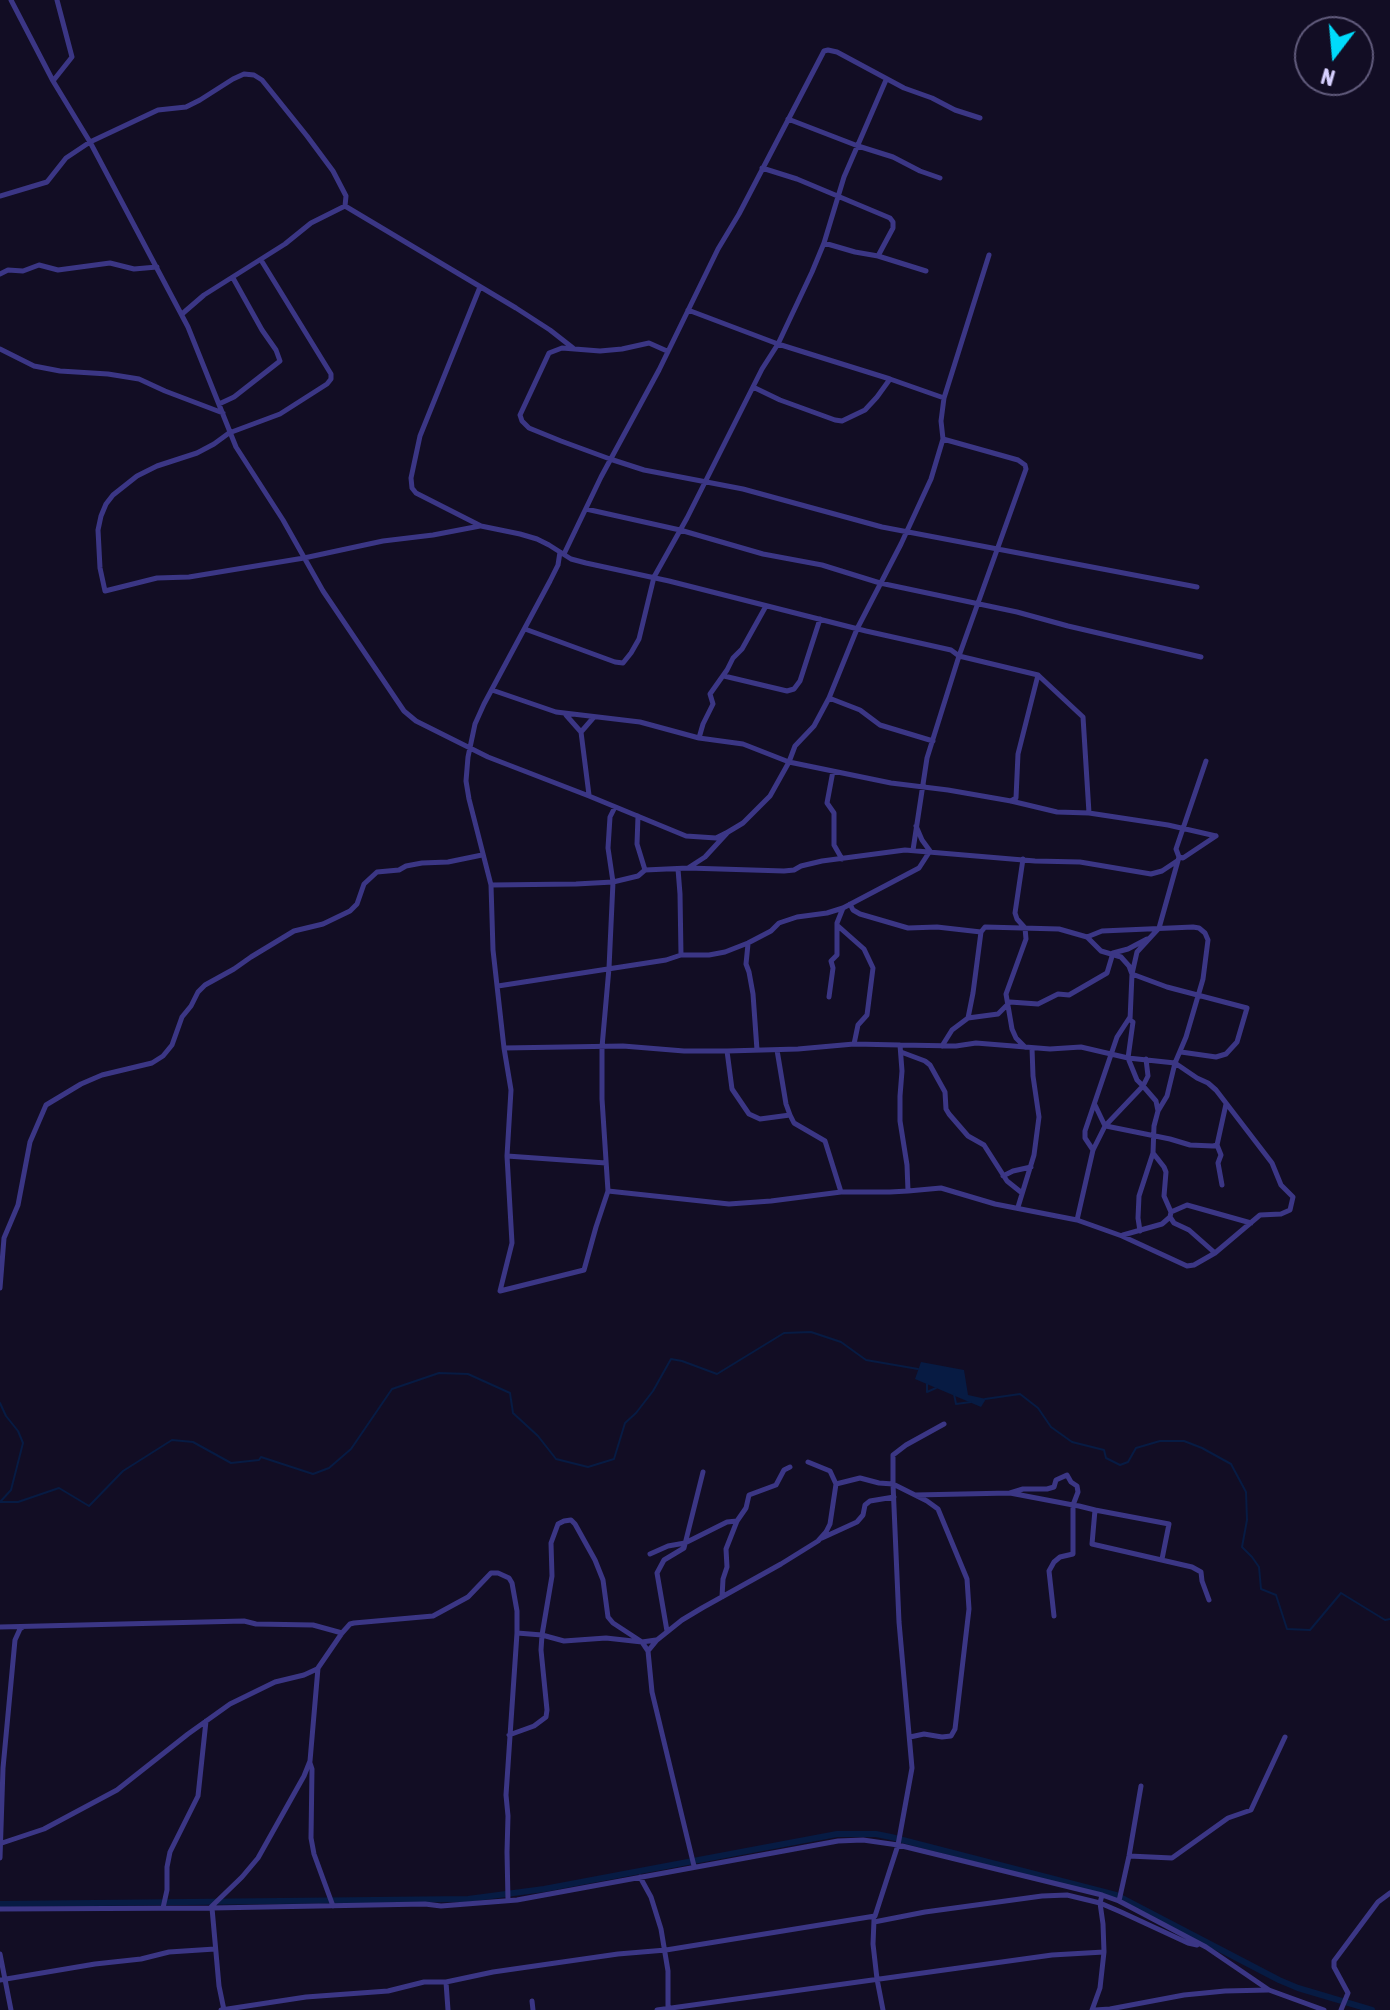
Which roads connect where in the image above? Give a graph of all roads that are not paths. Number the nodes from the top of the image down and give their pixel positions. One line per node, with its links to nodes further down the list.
1 (11, 0): 4 (street)
2 (57, 0): 4 (street)
3 (886, 80): 5 (street); 6 (street); 8 (street)
4 (53, 81): 7 (street)
5 (980, 118)
6 (788, 119): 8 (street); 9 (street)
7 (90, 142): 11 (street); 13 (street); 18 (street)
8 (858, 146): 10 (street); 12 (street)
9 (762, 168): 12 (street); 23 (street)
10 (940, 178)
11 (0, 196)
12 (838, 197): 14 (street); 16 (street)
13 (345, 206): 17 (street); 22 (street)
14 (824, 243): 16 (street); 25 (street)
15 (989, 255): 32 (street)
16 (878, 256): 19 (street)
17 (261, 260): 21 (street); 36 (street)
18 (157, 267): 20 (street); 24 (street)
19 (926, 271)
20 (0, 274)
21 (233, 278): 24 (street); 33 (street)
22 (480, 287): 26 (street); 41 (street)
23 (688, 310): 25 (street); 28 (street)
24 (182, 314): 31 (street)
25 (778, 344): 29 (street); 30 (street)
26 (573, 348): 28 (street); 38 (street)
27 (0, 349): 34 (street)
28 (667, 351): 38 (street)
29 (890, 379): 30 (street); 32 (street)
30 (753, 387): 39 (street)
31 (214, 393): 33 (street); 34 (street)
32 (944, 398): 37 (street)
33 (219, 404): 35 (street)
34 (206, 407): 35 (street)
35 (223, 413): 36 (street)
36 (229, 433): 46 (street); 46 (street)
37 (943, 439): 43 (street); 44 (street)
38 (610, 459): 39 (street); 40 (street)
39 (704, 482): 42 (street); 43 (street)
40 (586, 509): 42 (street); 45 (street)
41 (481, 526): 45 (street); 46 (street)
42 (680, 530): 49 (street); 50 (street)
43 (906, 531): 44 (street); 50 (street)
44 (997, 550): 51 (street); 52 (street)
45 (562, 553): 47 (street); 48 (street)
46 (304, 558): 68 (street)
47 (571, 559): 48 (street); 49 (street)
48 (558, 565): 55 (street)
49 (654, 577): 53 (street); 55 (street)
50 (880, 583): 52 (street); 56 (street)
51 (1197, 587)
52 (977, 604): 57 (street); 58 (street)
53 (766, 606): 54 (street); 60 (street)
54 (820, 619): 56 (street); 60 (street)
55 (525, 629): 61 (street)
56 (857, 629): 57 (street); 62 (street)
57 (959, 656): 59 (street); 67 (street)
58 (1201, 657)
59 (1038, 675): 74 (street); 77 (street)
60 (723, 676): 66 (street)
61 (492, 690): 63 (street); 68 (street)
62 (829, 698): 67 (street); 70 (street)
63 (565, 714): 64 (street); 65 (street)
64 (594, 717): 65 (street); 66 (street)
65 (581, 732): 73 (street)
66 (699, 738): 70 (street)
67 (933, 741): 72 (street)
68 (469, 749): 73 (street); 85 (street)
69 (1206, 761): 81 (street)
70 (789, 762): 71 (street); 82 (street)
71 (833, 771): 72 (street); 86 (street)
72 (921, 787): 74 (street); 80 (street)
73 (589, 796): 75 (street)
74 (1011, 801): 77 (street)
75 (604, 802): 76 (street); 79 (street)
76 (615, 807): 78 (street); 79 (street)
77 (1089, 813): 81 (street)
78 (638, 816): 82 (street); 91 (street)
79 (610, 817): 92 (street)
80 (916, 826): 83 (street); 84 (street)
81 (1182, 828): 88 (street); 88 (street)
82 (728, 832): 89 (street)
83 (913, 850): 84 (street); 86 (street)
84 (930, 851): 87 (street); 94 (street)
85 (482, 855): 93 (street); 155 (street)
86 (842, 859): 89 (street)
87 (1023, 859): 88 (street); 98 (street)
88 (1178, 859): 99 (street)
89 (688, 868): 90 (street)
90 (678, 869): 91 (street); 105 (street)
91 (645, 870): 92 (street)
92 (613, 882): 93 (street); 106 (street)
93 (491, 885): 108 (street)
94 (850, 904): 95 (street); 100 (street)
95 (843, 908): 96 (street); 97 (street)
96 (827, 913): 97 (street); 103 (street)
97 (837, 924): 110 (street); 114 (street)
98 (1025, 928): 100 (street); 101 (street); 111 (street)
99 (1159, 928): 101 (street); 102 (street); 109 (street)
100 (981, 932): 113 (street)
101 (1087, 937): 104 (street)
102 (1147, 939): 104 (street); 107 (street)
103 (748, 943): 105 (street); 120 (street)
104 (1113, 953): 107 (street); 111 (street)
105 (681, 955): 106 (street)
106 (609, 968): 108 (street); 117 (street)
107 (1132, 974): 109 (street); 112 (street)
108 (498, 986): 118 (street)
109 (1198, 994): 124 (street); 124 (street)
110 (829, 997)
111 (1008, 1004): 113 (street); 119 (street)
112 (1131, 1016): 125 (street); 126 (street)
113 (968, 1018): 116 (street)
114 (854, 1044): 115 (street); 121 (street)
115 (900, 1045): 116 (street); 123 (street)
116 (942, 1046): 119 (street)
117 (602, 1047): 118 (street); 122 (street); 140 (street)
118 (504, 1048): 139 (street)
119 (1029, 1048): 125 (street); 141 (street)
120 (757, 1050): 121 (street); 122 (street)
121 (777, 1050): 133 (street)
122 (727, 1051): 133 (street)
123 (901, 1052): 142 (street); 145 (street)
124 (1181, 1052): 128 (street)
125 (1111, 1053): 126 (street); 131 (street)
126 (1128, 1058): 127 (street); 129 (street)
127 (1146, 1059): 128 (street); 129 (street)
128 (1175, 1063): 130 (street); 132 (street)
129 (1143, 1086): 132 (street); 134 (street)
130 (1226, 1104): 136 (street); 151 (street)
131 (1094, 1105): 134 (street); 137 (street)
132 (1158, 1111): 135 (street)
133 (790, 1115): 146 (street)
134 (1105, 1126): 135 (street); 137 (street)
135 (1154, 1136): 136 (street); 138 (street)
136 (1217, 1145): 143 (street)
137 (1093, 1150): 150 (street)
138 (1153, 1153): 149 (street); 152 (street)
139 (507, 1156): 140 (street); 144 (street)
140 (606, 1163): 144 (street)
141 (1031, 1167): 142 (street); 147 (street)
142 (1003, 1176): 147 (street)
143 (1222, 1185)
144 (608, 1191): 146 (street)
145 (908, 1191): 146 (street); 148 (street)
146 (841, 1192)
147 (1022, 1193): 148 (street)
148 (1018, 1208): 150 (street)
149 (1171, 1214): 151 (street); 152 (street); 154 (street)
150 (1077, 1220): 153 (street)
151 (1251, 1223): 154 (street)
152 (1140, 1231): 153 (street)
153 (1122, 1236): 154 (street)
154 (1215, 1253)
155 (0, 1288)
156 (944, 1424): 161 (street)
157 (808, 1462): 160 (street)
158 (790, 1467): 167 (street)
159 (703, 1472): 169 (street)
160 (836, 1484): 161 (street); 168 (street)
161 (893, 1484): 163 (street); 164 (street)
162 (1010, 1493): 163 (street); 165 (street); 165 (street)
163 (913, 1495): 187 (street)
164 (894, 1497): 168 (street); 187 (street)
165 (1073, 1505): 166 (street); 174 (street)
166 (1095, 1510): 171 (street); 171 (street)
167 (737, 1521): 169 (street); 172 (street)
168 (818, 1541): 172 (street)
169 (685, 1543): 170 (street); 177 (street)
170 (650, 1554)
171 (1162, 1559): 173 (street)
172 (722, 1597): 177 (street)
173 (1209, 1600)
174 (1054, 1616)
175 (0, 1627): 176 (street)
176 (23, 1627): 178 (street); 191 (street)
177 (667, 1631): 181 (street)
178 (342, 1633): 179 (street); 184 (street)
179 (517, 1633): 180 (street); 186 (street)
180 (542, 1635): 182 (street); 182 (street); 186 (street)
181 (657, 1640): 182 (street); 183 (street)
182 (642, 1642): 183 (street)
183 (648, 1651): 195 (street)
184 (318, 1668): 185 (street); 189 (street)
185 (206, 1720): 191 (street); 203 (street)
186 (509, 1735): 199 (street)
187 (910, 1737): 192 (street)
188 (1285, 1737): 193 (street)
189 (310, 1761): 202 (street); 204 (street)
190 (1141, 1786): 193 (street)
191 (2, 1843): 194 (street)
192 (898, 1845): 195 (street); 198 (street); 206 (street)
193 (1129, 1856): 200 (street)
194 (0, 1858)
195 (694, 1866): 196 (street)
196 (640, 1877): 199 (street); 209 (street)
197 (1390, 1893): 227 (street)
198 (1102, 1895): 200 (street); 201 (street)
199 (508, 1900): 202 (street)
200 (1119, 1901): 207 (street)
201 (1100, 1903): 206 (street); 207 (street); 210 (street)
202 (333, 1906): 204 (street)
203 (163, 1908): 204 (street); 205 (street)
204 (211, 1908): 208 (street)
205 (0, 1909)
206 (875, 1919): 209 (street); 212 (street)
207 (1206, 1947): 215 (street)
208 (215, 1949): 213 (street); 219 (street)
209 (666, 1950): 214 (street); 217 (street)
210 (1104, 1952): 212 (street); 224 (street)
211 (0, 1954): 213 (street)
212 (877, 1979): 217 (street); 223 (street)
213 (3, 1980): 218 (street)
214 (446, 1982): 219 (street); 220 (street)
215 (1269, 1990): 225 (street); 226 (street)
216 (532, 2001): 221 (street)
217 (668, 2009): 222 (street)
218 (11, 2010)
219 (223, 2010)
220 (448, 2010)
221 (533, 2010)
222 (657, 2010)
223 (883, 2010)
224 (1093, 2010): 225 (street)
225 (1110, 2010)
226 (1324, 2010)
227 (1341, 2010)

